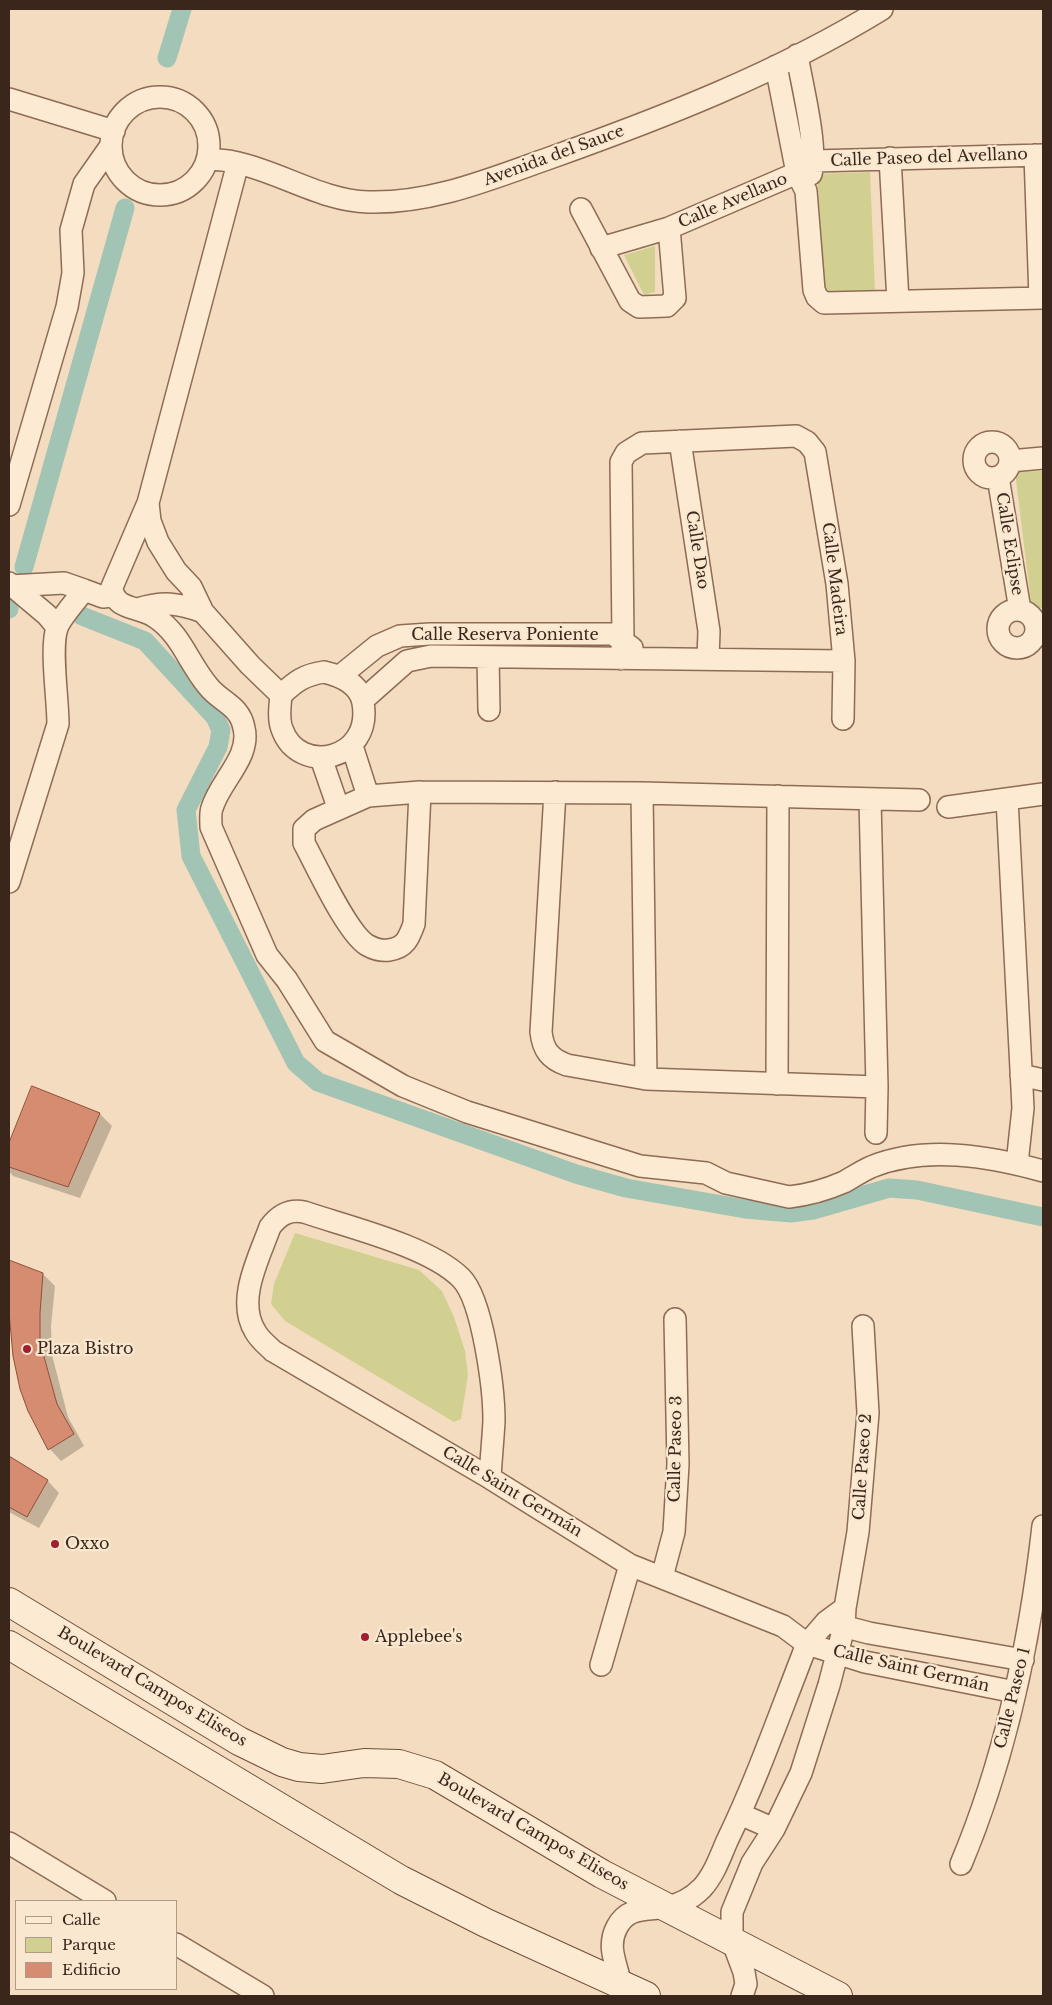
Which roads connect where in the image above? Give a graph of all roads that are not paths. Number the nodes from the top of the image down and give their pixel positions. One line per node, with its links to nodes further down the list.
1 (882, 9): 2 (street, Avenida del Sauce)
2 (797, 55): 3 (street, Avenida del Sauce); 10 (street, Calle Paseo del Avellano)
3 (776, 66): 9 (street, Avenida del Sauce); 10 (street, Calle Paseo del Avellano)
4 (9, 99): 5 (street)
5 (112, 139): 7 (street); 7 (street); 19 (street)
6 (1039, 155): 8 (street, Calle Paseo del Avellano); 14 (street)
7 (208, 158): 9 (street, Avenida del Sauce)
8 (890, 158): 10 (street, Calle Paseo del Avellano); 15 (street)
9 (238, 163): 18 (street)
10 (806, 175): 12 (street, Calle Avellano); 15 (street, Calle Paseo del Avellano)
11 (581, 209): 13 (street)
12 (669, 228): 13 (street, Calle Avellano); 13 (street, Calle Avellano)
13 (601, 248)
14 (1042, 298): 15 (street, Calle Paseo del Avellano)
15 (898, 302)
16 (680, 441): 27 (street); 29 (street, Calle Dao); 30 (street, Calle Madeira)
17 (1043, 458): 25 (street, Calle Eclipse)
18 (148, 503): 22 (street); 24 (street)
19 (9, 505)
20 (9, 585): 21 (street); 26 (street)
21 (84, 590): 22 (street); 26 (street)
22 (112, 596): 23 (street)
23 (138, 609): 24 (street); 56 (street)
24 (203, 612): 32 (street)
25 (1033, 617)
26 (57, 627): 49 (street)
27 (622, 649): 28 (street, Calle Reserva Poniente); 29 (street, Calle Reserva Poniente); 31 (street, Calle Reserva Poniente)
28 (488, 657): 33 (street, Calle Reserva Poniente); 34 (street)
29 (708, 659): 30 (street, Calle Reserva Poniente)
30 (844, 660): 35 (street, Calle Madeira)
31 (340, 676): 32 (street); 33 (street)
32 (281, 695): 37 (street)
33 (363, 700): 36 (street)
34 (489, 710)
35 (843, 719)
36 (352, 746): 37 (street); 42 (street)
37 (321, 758): 47 (street)
38 (420, 792): 39 (street); 42 (street); 47 (street)
39 (555, 792): 40 (street); 51 (street)
40 (642, 793): 43 (street); 51 (street)
41 (1043, 794): 44 (street)
42 (368, 796): 47 (street)
43 (778, 796): 45 (street); 53 (street)
44 (1007, 799): 48 (street); 50 (street)
45 (870, 800): 46 (street); 54 (street)
46 (919, 800)
47 (338, 807)
48 (948, 807)
49 (9, 882)
50 (1021, 1075): 52 (street); 56 (street)
51 (646, 1079): 53 (street)
52 (1043, 1080)
53 (777, 1084): 54 (street)
54 (877, 1087): 55 (street)
55 (876, 1133)
56 (1017, 1164): 57 (street)
57 (1043, 1171)
58 (675, 1320): 63 (street, Calle Paseo 3)
59 (863, 1326): 65 (street, Calle Paseo 2)
60 (490, 1478): 60 (street, Calle Saint Germán); 62 (street, Calle Saint Germán)
61 (1043, 1526): 70 (street, Calle Paseo 1)
62 (630, 1564): 63 (street, Calle Saint Germán); 71 (street)
63 (662, 1577): 66 (street, Calle Saint Germán)
64 (9, 1602): 80 (main road, Boulevard Campos Eliseos)
65 (838, 1619): 66 (street, Calle Saint Germán); 67 (street); 69 (street, Calle Paseo 2); 70 (street, Calle Saint Germán)
66 (783, 1626): 67 (street, Calle Saint Germán)
67 (807, 1644): 69 (street, Calle Saint Germán); 73 (street)
68 (9, 1645): 83 (main road)
69 (837, 1654): 72 (street, Calle Saint Germán); 74 (street, Calle Paseo 2)
70 (1023, 1660): 72 (street, Calle Paseo 1)
71 (601, 1665)
72 (1015, 1692): 78 (street, Calle Paseo 1)
73 (740, 1814): 74 (street); 76 (street)
74 (774, 1829): 77 (street, Calle Paseo 2)
75 (9, 1843): 79 (street)
76 (723, 1850): 77 (street); 80 (street)
77 (752, 1863): 81 (street, Calle Paseo 2)
78 (961, 1864)
79 (103, 1900)
80 (666, 1907): 81 (main road, Boulevard Campos Eliseos); 83 (street)
81 (732, 1940): 86 (street); 87 (main road, Boulevard Campos Eliseos)
82 (178, 1945): 84 (street)
83 (622, 1990): 85 (main road)
84 (263, 1996)
85 (646, 1996)
86 (742, 1996)
87 (838, 1996)

